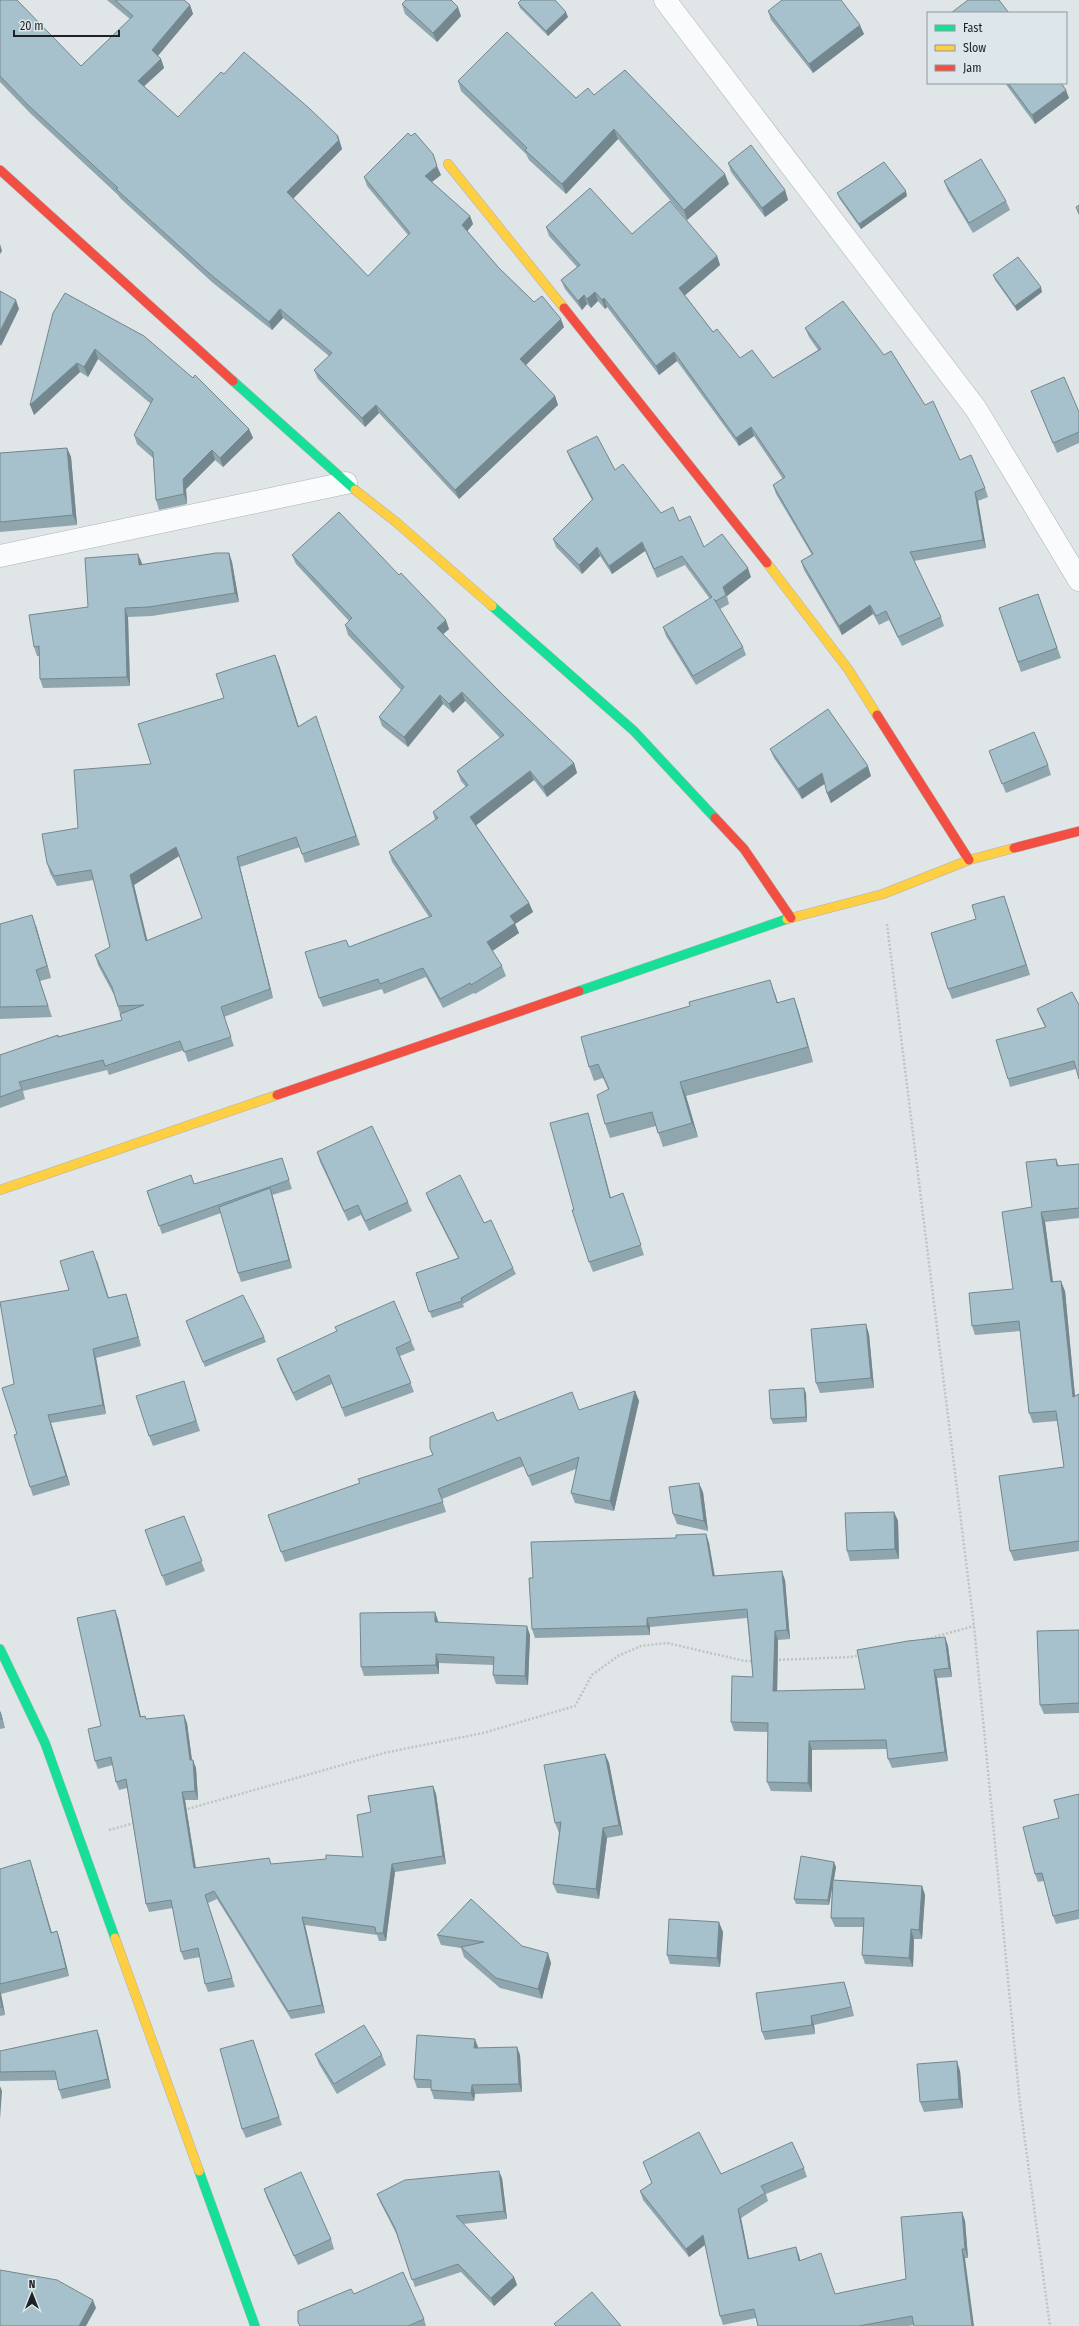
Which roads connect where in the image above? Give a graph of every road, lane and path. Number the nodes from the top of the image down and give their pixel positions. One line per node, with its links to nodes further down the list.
1 (665, 0): 6 (street)
2 (448, 164): 8 (street)
3 (0, 170): 4 (street)
4 (346, 483): 5 (street); 10 (street)
5 (0, 556)
6 (1079, 580)
7 (1079, 830): 8 (street)
8 (969, 860): 9 (street)
9 (883, 894): 10 (street); 12 (path)
10 (790, 918): 11 (street)
11 (0, 1190)
12 (974, 1626): 13 (path); 22 (path)
13 (919, 1641)
14 (0, 1649): 20 (street)
15 (866, 1654): 16 (path)
16 (768, 1660)
17 (760, 1661): 18 (path)
18 (182, 1810)
19 (138, 1822): 20 (path)
20 (80, 1839): 21 (street)
21 (255, 2326)
22 (1050, 2326)

